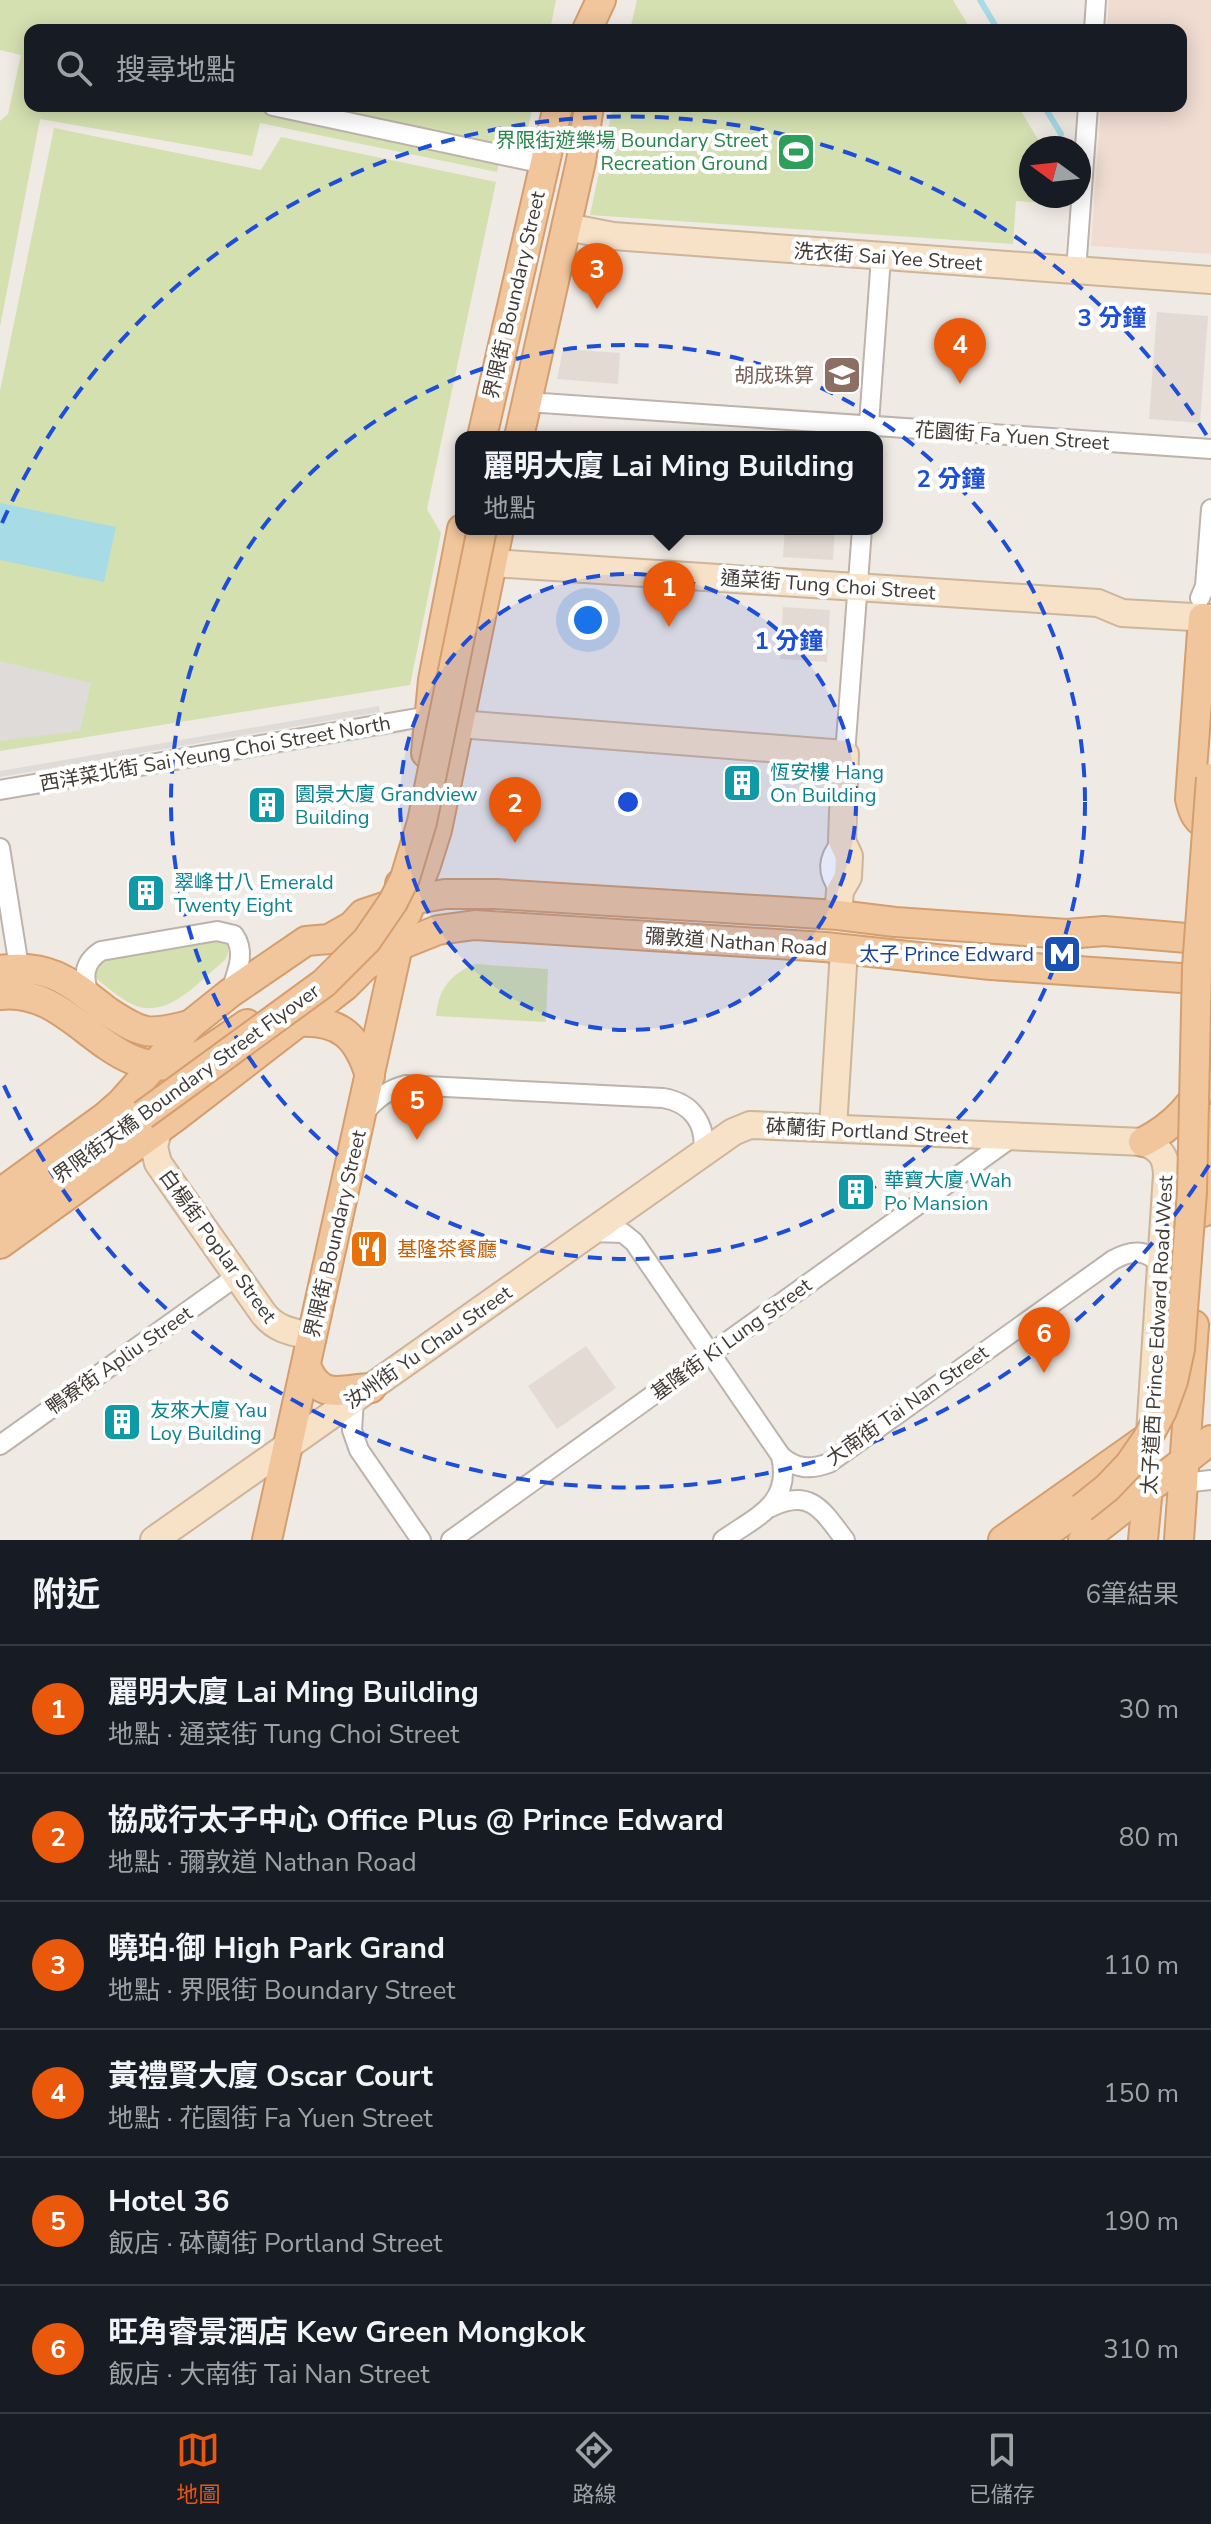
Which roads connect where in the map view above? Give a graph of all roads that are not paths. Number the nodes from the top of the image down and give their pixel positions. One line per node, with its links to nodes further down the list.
1 (601, 0): 3 (main road); 4 (main road)
2 (1096, 0): 5 (street)
3 (590, 24)
4 (597, 24)
5 (1094, 24)
6 (301, 112): 11 (street)
7 (557, 112): 11 (main road, 界限街 Boundary Street)
8 (575, 112): 12 (main road, 界限街 Boundary Street)
9 (588, 112): 12 (main road, 界限街 Boundary Street)
10 (1088, 112): 14 (street)
11 (544, 164): 17 (main road, 界限街 Boundary Street)
12 (558, 226): 13 (street, 洗衣街 Sai Yee Street); 16 (main road, 界限街 Boundary Street); 18 (main road)
13 (881, 257): 14 (street, 洗衣街 Sai Yee Street); 21 (street)
14 (1076, 271): 15 (street, 洗衣街 Sai Yee Street)
15 (1211, 280)
16 (527, 402): 19 (main road, 界限街 Boundary Street); 20 (street, 花園街 Fa Yuen Street)
17 (483, 431)
18 (504, 431)
19 (520, 431)
20 (858, 431)
21 (869, 431)
22 (883, 433): 23 (street, 花園街 Fa Yuen Street)
23 (1211, 449)
24 (1211, 509): 32 (street)
25 (467, 535): 30 (street, 通菜街 Tung Choi Street)
26 (467, 535): 33 (main road, 界限街 Boundary Street)
27 (467, 535): 66 (main road, 界限街天橋 Boundary Street Flyover, bridge)
28 (498, 535): 30 (main road, 界限街 Boundary Street)
29 (862, 535): 31 (street)
30 (492, 563): 31 (street, 通菜街 Tung Choi Street); 34 (main road, 界限街 Boundary Street)
31 (858, 587): 32 (street, 通菜街 Tung Choi Street); 35 (street)
32 (1205, 612): 38 (main road)
33 (429, 716): 37 (street, 西洋菜北街 Sai Yeung Choi Street North); 41 (main road, 界限街 Boundary Street)
34 (459, 724): 35 (street); 41 (main road, 界限街 Boundary Street)
35 (845, 754): 40 (street)
36 (1211, 778): 92 (main road, bridge)
37 (0, 790)
38 (1211, 827)
39 (0, 848): 47 (street)
40 (839, 903): 41 (main road, 彌敦道 Nathan Road); 42 (main road, 彌敦道 Nathan Road)
41 (402, 919): 44 (main road, 彌敦道 Nathan Road); 46 (main road, 彌敦道 Nathan Road); 49 (main road); 56 (main road, 界限街 Boundary Street)
42 (1067, 934): 43 (main road, 彌敦道 Nathan Road); 45 (main road)
43 (1211, 940)
44 (844, 950): 48 (main road, 彌敦道 Nathan Road); 59 (street)
45 (1211, 960)
46 (365, 966): 52 (main road); 54 (main road)
47 (10, 969): 51 (main road)
48 (1211, 980)
49 (230, 993): 51 (street); 53 (main road)
50 (0, 995): 54 (main road)
51 (93, 1000): 53 (main road)
52 (299, 1022): 56 (main road); 60 (main road)
53 (190, 1025): 54 (main road)
54 (153, 1065): 65 (main road)
55 (1211, 1073): 62 (main road)
56 (370, 1076): 57 (main road, 界限街 Boundary Street)
57 (361, 1116): 64 (street); 71 (main road, 界限街 Boundary Street)
58 (1211, 1119): 63 (main road, 太子道西 Prince Edward Road West)
59 (833, 1128): 61 (street, 砵蘭街 Portland Street); 64 (street, 砵蘭街 Portland Street)
60 (158, 1130): 68 (main road); 70 (street, 白楊街 Poplar Street)
61 (1011, 1138): 62 (street, 砵蘭街 Portland Street); 72 (street, 基隆街 Ki Lung Street)
62 (1143, 1142): 69 (street, 太子道西 Prince Edward Road West)
63 (1210, 1152): 75 (main road, 太子道西 Prince Edward Road West)
64 (703, 1154): 67 (street, 汝州街 Yu Chau Street)
65 (0, 1193)
66 (0, 1218)
67 (593, 1232): 72 (street); 74 (street, 汝州街 Yu Chau Street)
68 (0, 1244)
69 (1162, 1268): 76 (street, 太子道西 Prince Edward Road West); 80 (street, 大南街 Tai Nan Street)
70 (237, 1276): 71 (street, 白楊街 Poplar Street); 78 (street, 鴨寮街 Apliu Street)
71 (312, 1336): 73 (main road, 界限街 Boundary Street)
72 (711, 1354): 80 (street); 88 (street, 基隆街 Ki Lung Street)
73 (306, 1366): 74 (main road); 79 (main road, 界限街 Boundary Street)
74 (363, 1394): 79 (street, 汝州街 Yu Chau Street); 87 (street)
75 (1200, 1402): 76 (main road); 81 (main road, 太子道西 Prince Edward Road West)
76 (1150, 1437): 82 (main road, 太子道西 Prince Edward Road West); 83 (main road)
77 (1211, 1440): 81 (main road)
78 (0, 1445)
79 (288, 1445): 85 (street, 汝州街 Yu Chau Street); 86 (main road, 界限街 Boundary Street)
80 (781, 1456): 84 (street)
81 (1194, 1474): 82 (main road); 95 (main road, 太子道西 Prince Edward Road West)
82 (1149, 1486): 83 (main road); 93 (main road); 94 (main road, 太子道西 Prince Edward Road West)
83 (1053, 1504): 91 (main road)
84 (771, 1507): 89 (street); 90 (street)
85 (154, 1540)
86 (267, 1540)
87 (421, 1540)
88 (451, 1540)
89 (723, 1540)
90 (845, 1540)
91 (1003, 1540)
92 (1036, 1540)
93 (1083, 1540)
94 (1143, 1540)
95 (1179, 1540)

